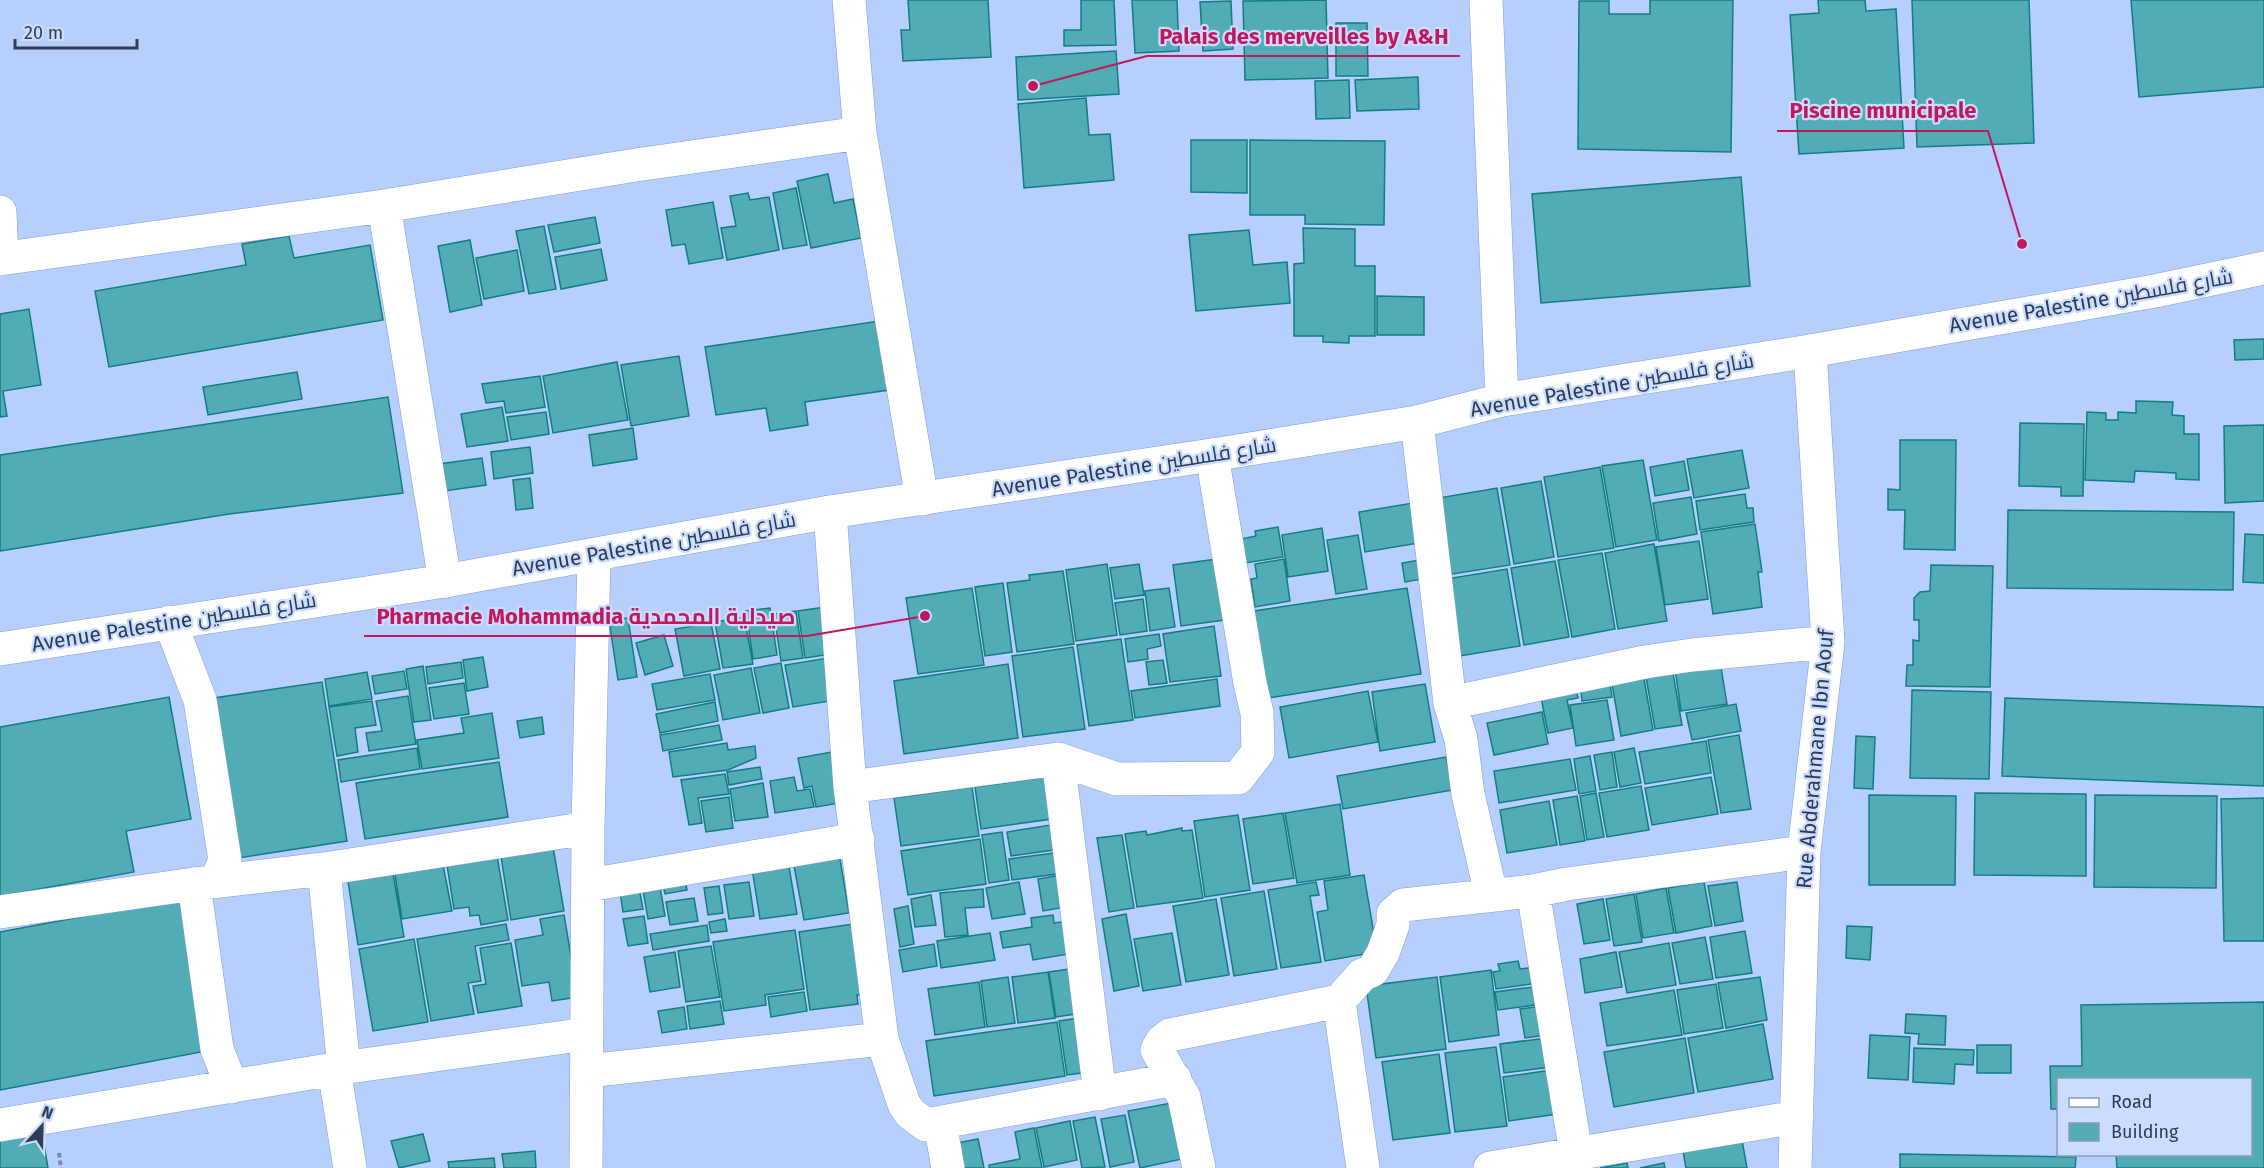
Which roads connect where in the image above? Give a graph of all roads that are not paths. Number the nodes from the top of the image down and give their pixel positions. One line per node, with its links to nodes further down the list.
1 (849, 0): 3 (street)
2 (1486, 0): 9 (street)
3 (860, 134): 4 (street); 12 (street)
4 (384, 206): 6 (street); 15 (street)
5 (0, 212): 6 (street)
6 (1, 259)
7 (2264, 268): 8 (street, Avenue Palestine شارع فلسطين)
8 (1810, 351): 9 (street, Avenue Palestine شارع فلسطين); 17 (street, Rue Abderahmane Ibn Aouf)
9 (1502, 400): 10 (street, Avenue Palestine شارع فلسطين)
10 (1417, 422): 11 (street, Avenue Palestine شارع فلسطين); 19 (street)
11 (1212, 455): 12 (street, Avenue Palestine شارع فلسطين); 20 (street)
12 (922, 499): 13 (street, Avenue Palestine شارع فلسطين)
13 (830, 512): 14 (street, Avenue Palestine شارع فلسطين); 21 (street)
14 (594, 555): 15 (street, Avenue Palestine شارع فلسطين); 22 (street)
15 (445, 581): 16 (street, Avenue Palestine شارع فلسطين)
16 (170, 622): 18 (street, Avenue Palestine شارع فلسطين); 26 (street)
17 (1828, 642): 19 (street); 24 (street, Rue Abderahmane Ibn Aouf)
18 (0, 649)
19 (1450, 703): 29 (street)
20 (1058, 759): 21 (street); 38 (street)
21 (850, 787): 23 (street)
22 (588, 828): 25 (street); 27 (street)
23 (858, 839): 27 (street); 33 (street)
24 (1804, 852): 28 (street); 39 (street, Rue Abderahmane Ibn Aouf)
25 (324, 869): 26 (street); 34 (street)
26 (205, 882): 30 (street); 37 (street)
27 (589, 885): 32 (street)
28 (1533, 891): 29 (street); 42 (street)
29 (1491, 894): 31 (street)
30 (0, 912)
31 (1339, 1001): 36 (street); 47 (street)
32 (587, 1034): 34 (street); 35 (street)
33 (882, 1039): 35 (street); 40 (street)
34 (339, 1068): 37 (street); 43 (street)
35 (587, 1071): 44 (street)
36 (1175, 1079): 38 (street); 46 (street)
37 (232, 1088): 41 (street)
38 (1100, 1094): 40 (street)
39 (1797, 1116): 42 (street); 49 (street, Rue Abderahmane Ibn Aouf)
40 (940, 1123): 45 (street)
41 (0, 1125)
42 (1576, 1153): 48 (street)
43 (350, 1168)
44 (586, 1168)
45 (948, 1168)
46 (1199, 1168)
47 (1363, 1168)
48 (1490, 1168)
49 (1795, 1168)

